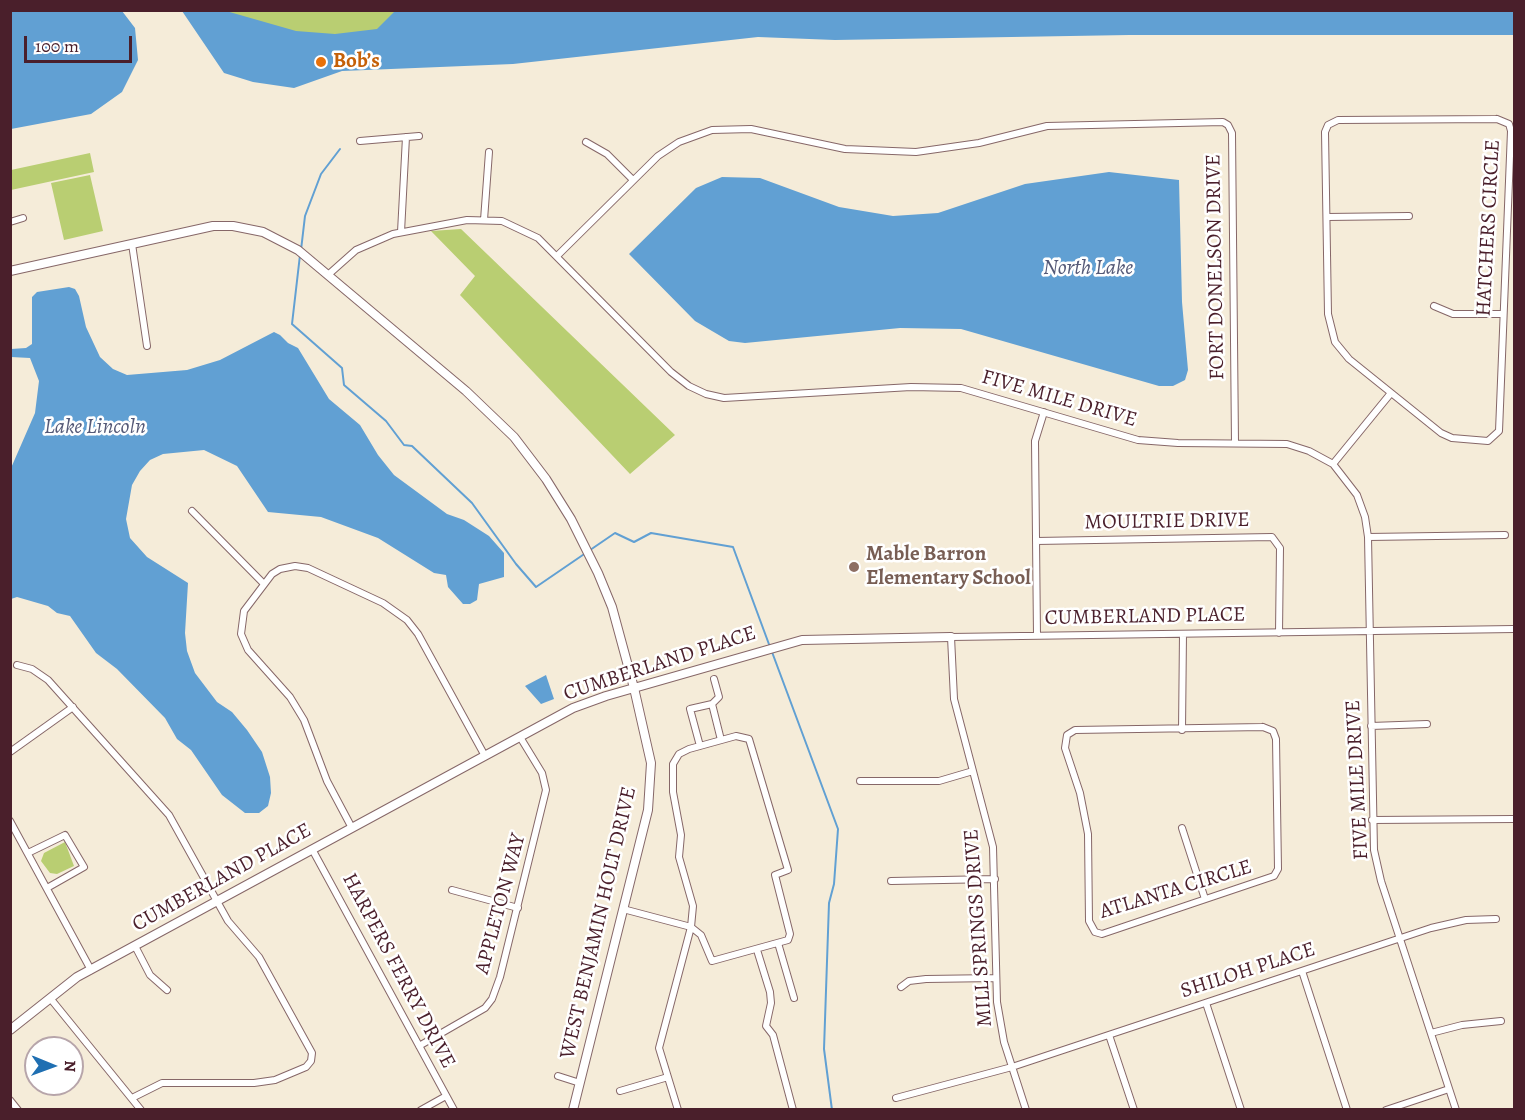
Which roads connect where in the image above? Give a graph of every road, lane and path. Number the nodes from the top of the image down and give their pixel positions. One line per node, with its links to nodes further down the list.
1 (418, 136): 2 (street)
2 (406, 137): 3 (street); 12 (street)
3 (360, 141)
4 (586, 142): 6 (street)
5 (489, 152): 10 (street)
6 (633, 180): 14 (street); 22 (street, FORT DONELSON DRIVE)
7 (1409, 216): 8 (street)
8 (1327, 217): 18 (street, HATCHERS CIRCLE); 20 (street, HATCHERS CIRCLE)
9 (23, 218): 11 (street)
10 (484, 220): 12 (street, FIVE MILE DRIVE); 14 (street, FIVE MILE DRIVE)
11 (10, 222)
12 (401, 232): 16 (street, FIVE MILE DRIVE)
13 (132, 244): 15 (street, WEST BENJAMIN HOLT DRIVE); 16 (street, WEST BENJAMIN HOLT DRIVE); 19 (street)
14 (557, 256): 21 (street, FIVE MILE DRIVE)
15 (10, 271)
16 (329, 274): 37 (street, WEST BENJAMIN HOLT DRIVE)
17 (1434, 306): 18 (street)
18 (1502, 314): 20 (street, HATCHERS CIRCLE)
19 (147, 346)
20 (1390, 393): 23 (street)
21 (1044, 412): 22 (street, FIVE MILE DRIVE); 27 (street)
22 (1235, 443): 23 (street, FIVE MILE DRIVE)
23 (1333, 464): 26 (street, FIVE MILE DRIVE)
24 (192, 511): 28 (street)
25 (1505, 535): 26 (street)
26 (1368, 537): 30 (street, FIVE MILE DRIVE)
27 (1036, 541): 31 (street, MOULTRIE DRIVE); 33 (street)
28 (264, 584): 47 (street); 53 (street)
29 (1515, 629): 30 (street, CUMBERLAND PLACE)
30 (1370, 632): 31 (street, CUMBERLAND PLACE); 41 (street, FIVE MILE DRIVE)
31 (1279, 633): 32 (street, CUMBERLAND PLACE)
32 (1183, 634): 33 (street, CUMBERLAND PLACE); 42 (street)
33 (1037, 636): 34 (street, CUMBERLAND PLACE)
34 (951, 637): 37 (street, CUMBERLAND PLACE); 48 (street, MILL SPRINGS DRIVE)
35 (17, 665): 39 (street)
36 (714, 679): 38 (street)
37 (634, 688): 43 (street, CUMBERLAND PLACE); 64 (main road, WEST BENJAMIN HOLT DRIVE)
38 (712, 704): 44 (street); 45 (street)
39 (73, 708): 46 (street); 62 (street)
40 (1427, 724): 41 (street)
41 (1371, 726): 51 (street, FIVE MILE DRIVE)
42 (1182, 730): 61 (street, ATLANTA CIRCLE); 61 (street, ATLANTA CIRCLE)
43 (520, 736): 47 (street, CUMBERLAND PLACE); 63 (street, APPLETON WAY)
44 (721, 740): 45 (street); 68 (street)
45 (700, 746): 66 (street)
46 (10, 752)
47 (485, 756): 53 (street, CUMBERLAND PLACE)
48 (973, 771): 49 (street); 57 (street, MILL SPRINGS DRIVE)
49 (861, 782)
50 (1515, 819): 51 (street)
51 (1372, 820): 67 (street, FIVE MILE DRIVE)
52 (10, 821): 56 (street)
53 (352, 828): 55 (street, CUMBERLAND PLACE)
54 (1182, 828): 61 (street)
55 (312, 849): 62 (street, CUMBERLAND PLACE); 83 (street, HARPERS FERRY DRIVE)
56 (28, 853): 59 (street); 59 (street)
57 (994, 879): 58 (street); 73 (street, MILL SPRINGS DRIVE)
58 (891, 881)
59 (47, 888): 71 (street)
60 (452, 890): 63 (street)
61 (1205, 899)
62 (217, 901): 69 (street, CUMBERLAND PLACE); 91 (street)
63 (518, 908): 83 (street, APPLETON WAY)
64 (624, 909): 66 (street); 87 (main road, WEST BENJAMIN HOLT DRIVE)
65 (1496, 919): 67 (street, SHILOH PLACE)
66 (691, 927): 70 (street); 86 (street)
67 (1399, 939): 72 (street, SHILOH PLACE); 81 (street, FIVE MILE DRIVE)
68 (778, 943): 70 (street); 77 (street)
69 (135, 946): 71 (street, CUMBERLAND PLACE); 75 (street)
70 (757, 950): 100 (street)
71 (91, 970): 76 (street, CUMBERLAND PLACE)
72 (1302, 971): 78 (street, SHILOH PLACE); 104 (street)
73 (996, 978): 74 (street); 84 (street, MILL SPRINGS DRIVE)
74 (901, 987)
75 (167, 990)
76 (50, 998): 80 (street, CUMBERLAND PLACE); 91 (street)
77 (794, 998)
78 (1206, 1003): 82 (street, SHILOH PLACE); 103 (street)
79 (1501, 1021): 81 (street)
80 (10, 1030)
81 (1431, 1033): 88 (street, FIVE MILE DRIVE)
82 (1109, 1035): 84 (street, SHILOH PLACE); 102 (street)
83 (419, 1046): 90 (street, HARPERS FERRY DRIVE)
84 (1012, 1067): 92 (street, SHILOH PLACE); 101 (street, MILL SPRINGS DRIVE)
85 (558, 1076): 87 (street, WEST BENJAMIN HOLT DRIVE)
86 (668, 1077): 89 (street); 99 (street)
87 (580, 1083): 98 (main road, WEST BENJAMIN HOLT DRIVE)
88 (1449, 1089): 105 (street); 106 (street, FIVE MILE DRIVE)
89 (620, 1091)
90 (446, 1096): 96 (street); 97 (street, HARPERS FERRY DRIVE)
91 (132, 1098): 95 (street)
92 (896, 1098)
93 (10, 1100): 94 (street)
94 (18, 1110)
95 (141, 1110)
96 (421, 1110)
97 (454, 1110)
98 (573, 1110)
99 (678, 1110)
100 (793, 1110)
101 (1026, 1110)
102 (1134, 1110)
103 (1241, 1110)
104 (1347, 1110)
105 (1386, 1110)
106 (1456, 1110)

